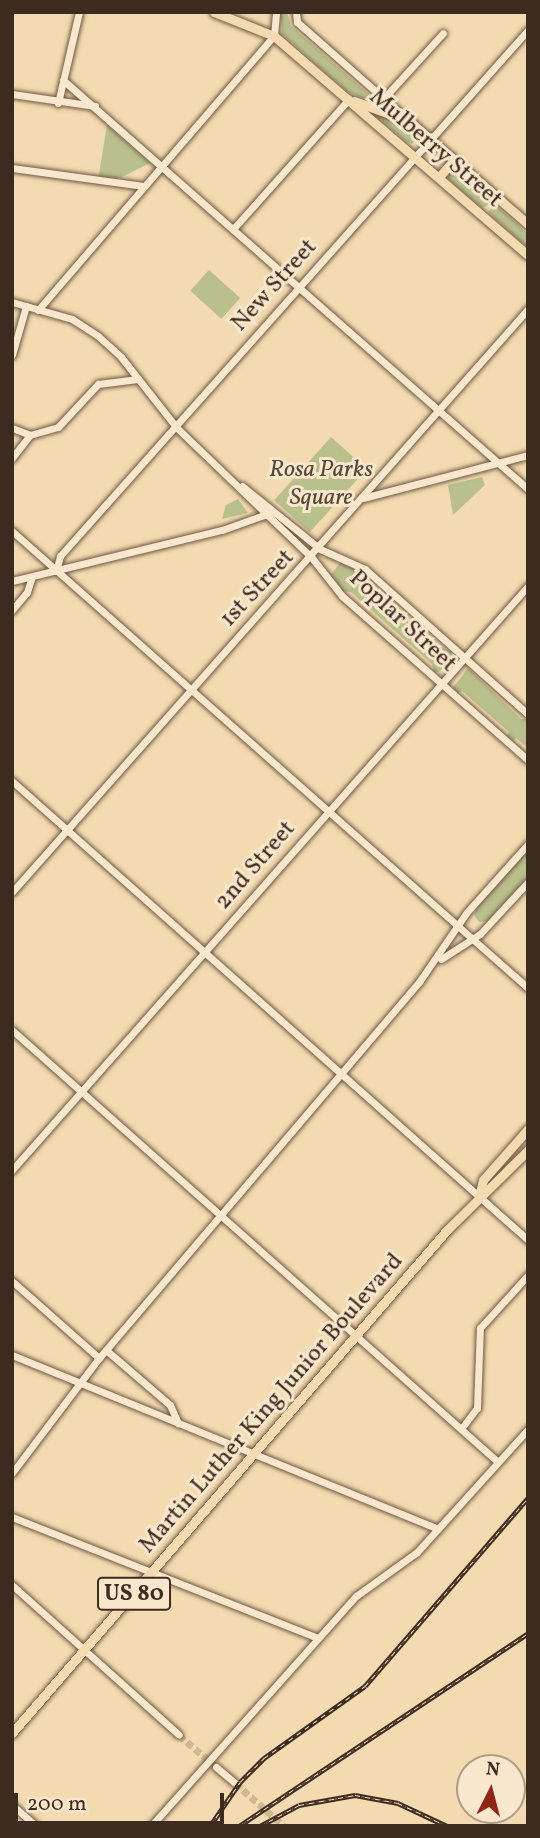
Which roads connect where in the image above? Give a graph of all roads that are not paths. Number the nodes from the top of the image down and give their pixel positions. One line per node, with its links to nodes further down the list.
1 (79, 12): 9 (street)
2 (215, 12): 3 (main road); 8 (main road, Mulberry Street)
3 (231, 12)
4 (276, 12): 8 (street)
5 (296, 12): 12 (street, Mulberry Street)
6 (528, 30): 16 (street, New Street)
7 (443, 33): 12 (street)
8 (274, 36): 11 (main road, Mulberry Street); 19 (street)
9 (63, 80): 13 (street); 14 (street)
10 (12, 94): 13 (street)
11 (349, 99): 15 (main road, Mulberry Street); 17 (main road, Mulberry Street); 24 (street)
12 (383, 99): 15 (street, Mulberry Street)
13 (58, 103): 14 (street)
14 (96, 106): 19 (street)
15 (409, 121): 16 (main road, Mulberry Street)
16 (430, 141): 17 (street, New Street); 18 (main road, Mulberry Street)
17 (415, 157): 21 (main road, Mulberry Street); 26 (street, New Street)
18 (454, 160): 21 (main road); 23 (main road, Mulberry Street)
19 (160, 167): 22 (street); 24 (street)
20 (12, 168): 22 (street)
21 (439, 177): 25 (main road, Mulberry Street)
22 (144, 186): 30 (street)
23 (528, 224)
24 (234, 228): 26 (street)
25 (528, 255)
26 (300, 287): 33 (street); 34 (street, New Street)
27 (12, 302): 28 (street, Poplar Street)
28 (26, 306): 30 (street, Poplar Street); 31 (street)
29 (528, 309): 33 (street, 1st Street)
30 (38, 310): 32 (street, Poplar Street)
31 (12, 355)
32 (138, 379): 34 (street, Poplar Street); 36 (street)
33 (438, 410): 39 (street); 42 (street, 1st Street)
34 (176, 427): 40 (street, Poplar Street); 48 (street, New Street)
35 (12, 428): 36 (street)
36 (30, 435): 38 (street)
37 (528, 455): 39 (street)
38 (12, 458)
39 (498, 463): 41 (street); 42 (street)
40 (227, 475): 43 (street, Poplar Street); 44 (street, Poplar Street)
41 (528, 489)
42 (363, 499): 46 (street, 1st Street)
43 (273, 509): 44 (street); 46 (street, Poplar Street)
44 (265, 516): 47 (street, Poplar Street); 48 (street)
45 (12, 531): 48 (street)
46 (320, 549): 47 (street, 1st Street); 53 (street, Poplar Street)
47 (312, 558): 54 (street, Poplar Street); 55 (street, 1st Street)
48 (56, 571): 49 (street); 55 (street)
49 (32, 577): 50 (street); 52 (street)
50 (12, 581)
51 (528, 586): 53 (street, 2nd Street)
52 (12, 610)
53 (464, 657): 54 (street, 2nd Street); 56 (street, Poplar Street)
54 (440, 684): 57 (street, Poplar Street); 59 (street, 2nd Street)
55 (191, 690): 59 (street); 60 (street, 1st Street)
56 (528, 714)
57 (528, 760)
58 (12, 781): 60 (street)
59 (330, 812): 64 (street); 66 (street, 2nd Street)
60 (67, 830): 63 (street, 1st Street); 66 (street)
61 (528, 844): 64 (street)
62 (528, 881): 65 (street)
63 (12, 892)
64 (458, 925): 65 (street); 67 (street)
65 (472, 939): 67 (street); 68 (street)
66 (205, 952): 70 (street); 71 (street, 2nd Street)
67 (437, 961): 70 (street)
68 (528, 988)
69 (12, 1030): 71 (street)
70 (343, 1074): 75 (street); 76 (street)
71 (81, 1093): 74 (street, 2nd Street); 76 (street)
72 (528, 1129): 75 (main road, Martin Luther King Junior Boulevard / US 80)
73 (528, 1150): 75 (main road, Martin Luther King Junior Boulevard / US 80)
74 (12, 1170)
75 (479, 1196): 77 (street); 80 (main road, Martin Luther King Junior Boulevard / US 80)
76 (220, 1216): 80 (street); 81 (street)
77 (528, 1240)
78 (528, 1275): 86 (street)
79 (12, 1282): 83 (street)
80 (355, 1334): 86 (street); 88 (main road, Martin Luther King Junior Boulevard / US 80)
81 (106, 1350): 83 (street); 85 (street)
82 (12, 1355): 84 (street)
83 (99, 1358): 84 (street)
84 (79, 1382): 85 (street); 90 (street)
85 (178, 1423): 88 (street)
86 (461, 1429): 89 (street)
87 (528, 1429): 89 (street)
88 (253, 1453): 92 (street); 93 (main road, Martin Luther King Junior Boulevard / US 80)
89 (498, 1462): 92 (street)
90 (12, 1472)
91 (12, 1517): 93 (street)
92 (438, 1529): 95 (street)
93 (154, 1573): 95 (street); 96 (main road, Martin Luther King Junior Boulevard / US 80)
94 (12, 1585): 96 (street)
95 (318, 1638): 103 (street)
96 (84, 1650): 97 (main road, Martin Luther King Junior Boulevard / US 80); 98 (street)
97 (12, 1733)
98 (179, 1735)
99 (216, 1767): 100 (street)
100 (235, 1783)
101 (12, 1805): 102 (street)
102 (36, 1826)
103 (151, 1826)

